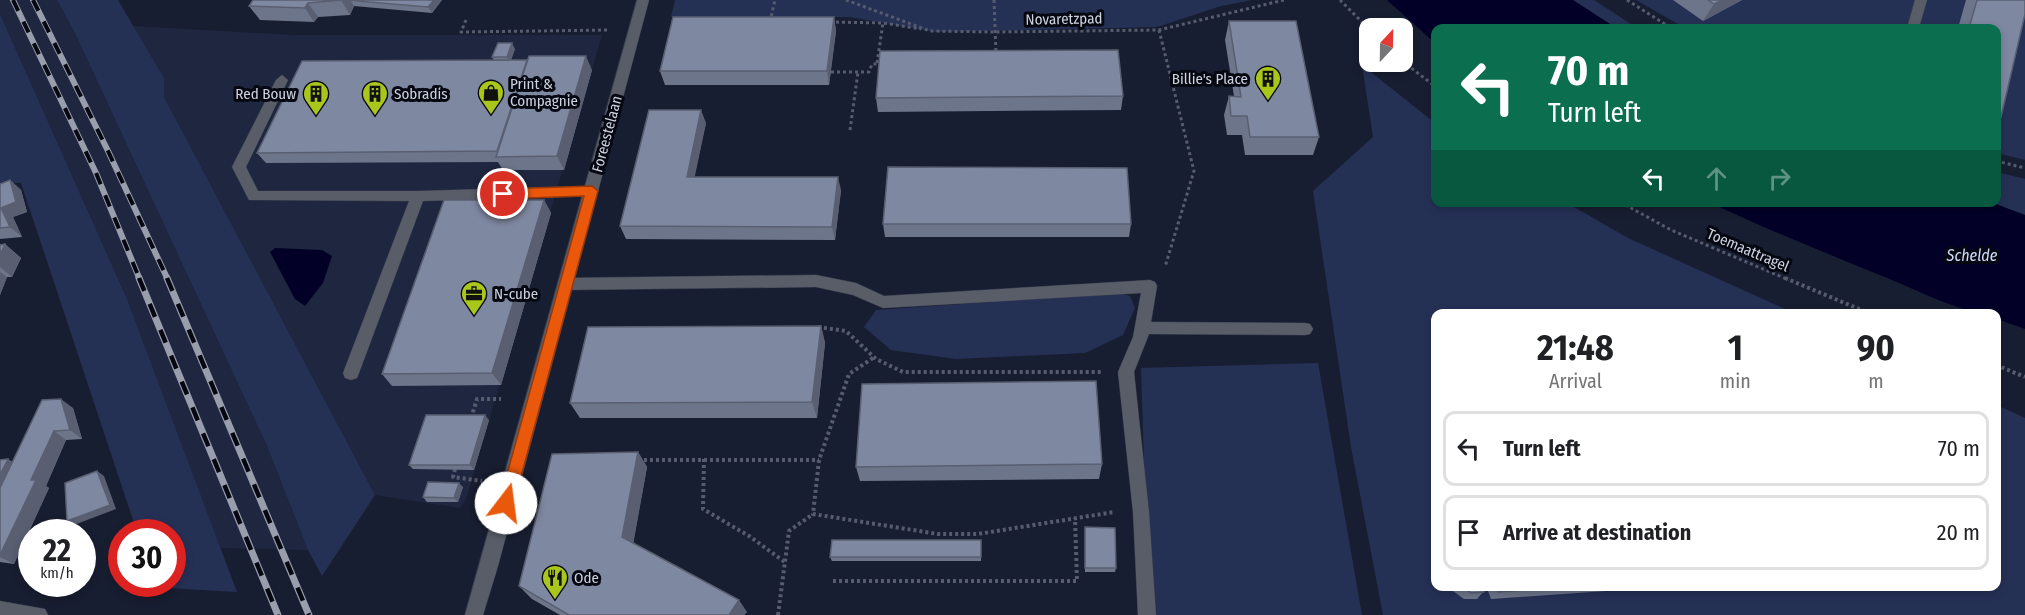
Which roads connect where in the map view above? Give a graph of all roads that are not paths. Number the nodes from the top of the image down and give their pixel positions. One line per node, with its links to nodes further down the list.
1 (643, 0): 5 (street, Foreestelaan)
2 (1921, 0): 3 (street)
3 (1914, 24)
4 (282, 80): 6 (street)
5 (592, 191): 6 (street); 7 (street, Foreestelaan)
6 (418, 196): 10 (street)
7 (565, 284): 8 (street); 13 (street, Foreestelaan)
8 (1142, 328): 9 (street); 14 (street)
9 (1305, 329)
10 (351, 373)
11 (0, 610): 12 (street)
12 (39, 615)
13 (474, 615)
14 (1147, 615)

